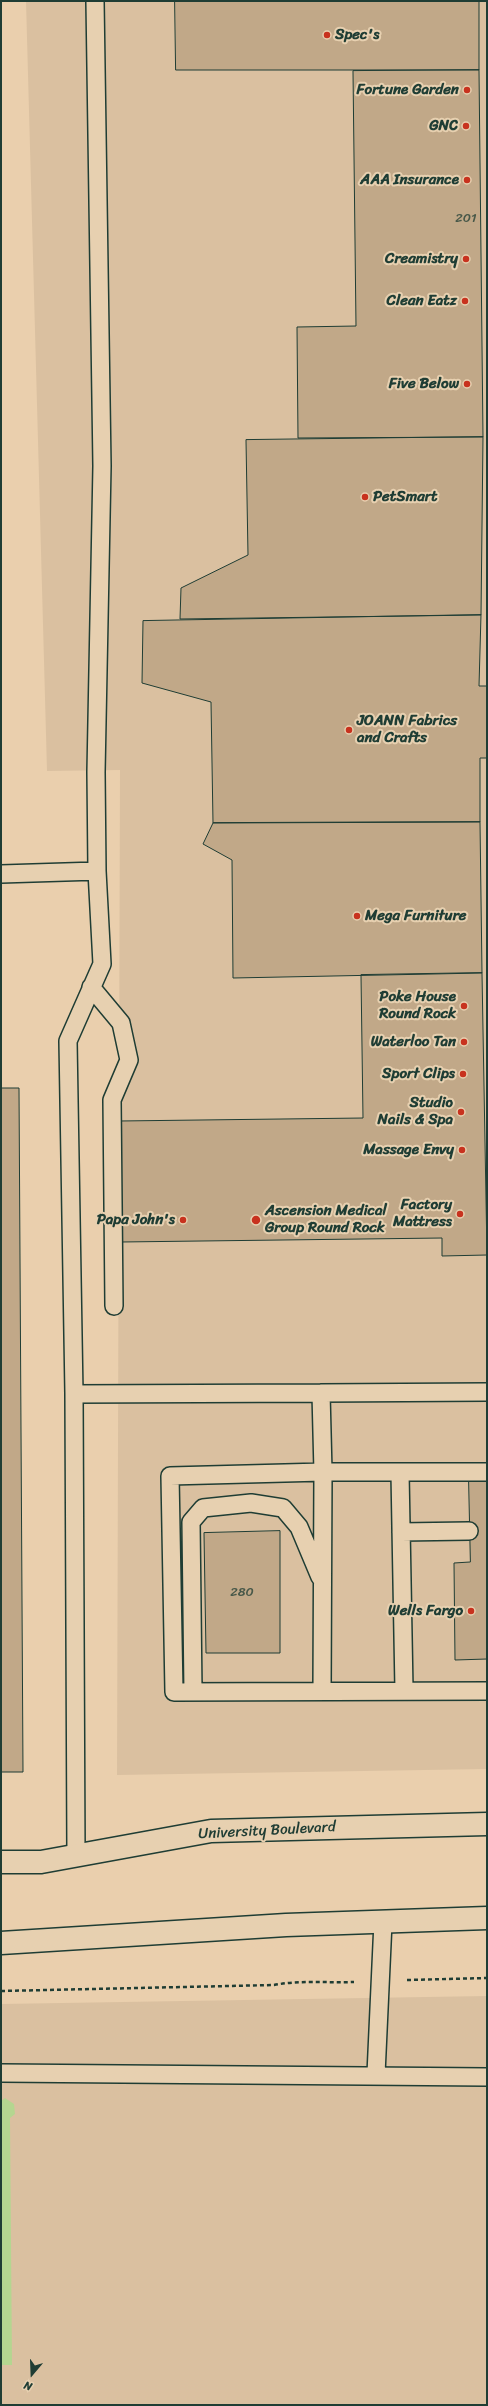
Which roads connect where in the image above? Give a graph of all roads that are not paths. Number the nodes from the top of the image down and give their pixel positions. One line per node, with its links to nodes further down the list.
1 (95, 1): 2 (lane)
2 (97, 872): 3 (lane); 4 (lane)
3 (1, 874)
4 (91, 987): 5 (lane); 8 (lane)
5 (114, 1306)
6 (487, 1392): 7 (lane)
7 (321, 1393): 8 (lane); 9 (lane)
8 (74, 1394): 20 (lane)
9 (323, 1472): 11 (lane); 14 (lane); 17 (lane)
10 (487, 1472): 11 (lane)
11 (400, 1473): 13 (lane)
12 (469, 1531): 13 (lane)
13 (401, 1532): 15 (lane)
14 (323, 1582): 16 (lane); 17 (lane)
15 (404, 1690): 16 (lane); 18 (lane)
16 (322, 1691): 17 (lane)
17 (193, 1692)
18 (487, 1692)
19 (487, 1824): 20 (main road, University Boulevard)
20 (76, 1856): 21 (main road, University Boulevard)
21 (1, 1862)
22 (487, 1918): 23 (main road)
23 (383, 1922): 24 (main road); 26 (lane)
24 (1, 1943)
25 (1, 2073): 26 (lane)
26 (376, 2074): 27 (lane)
27 (487, 2076)

